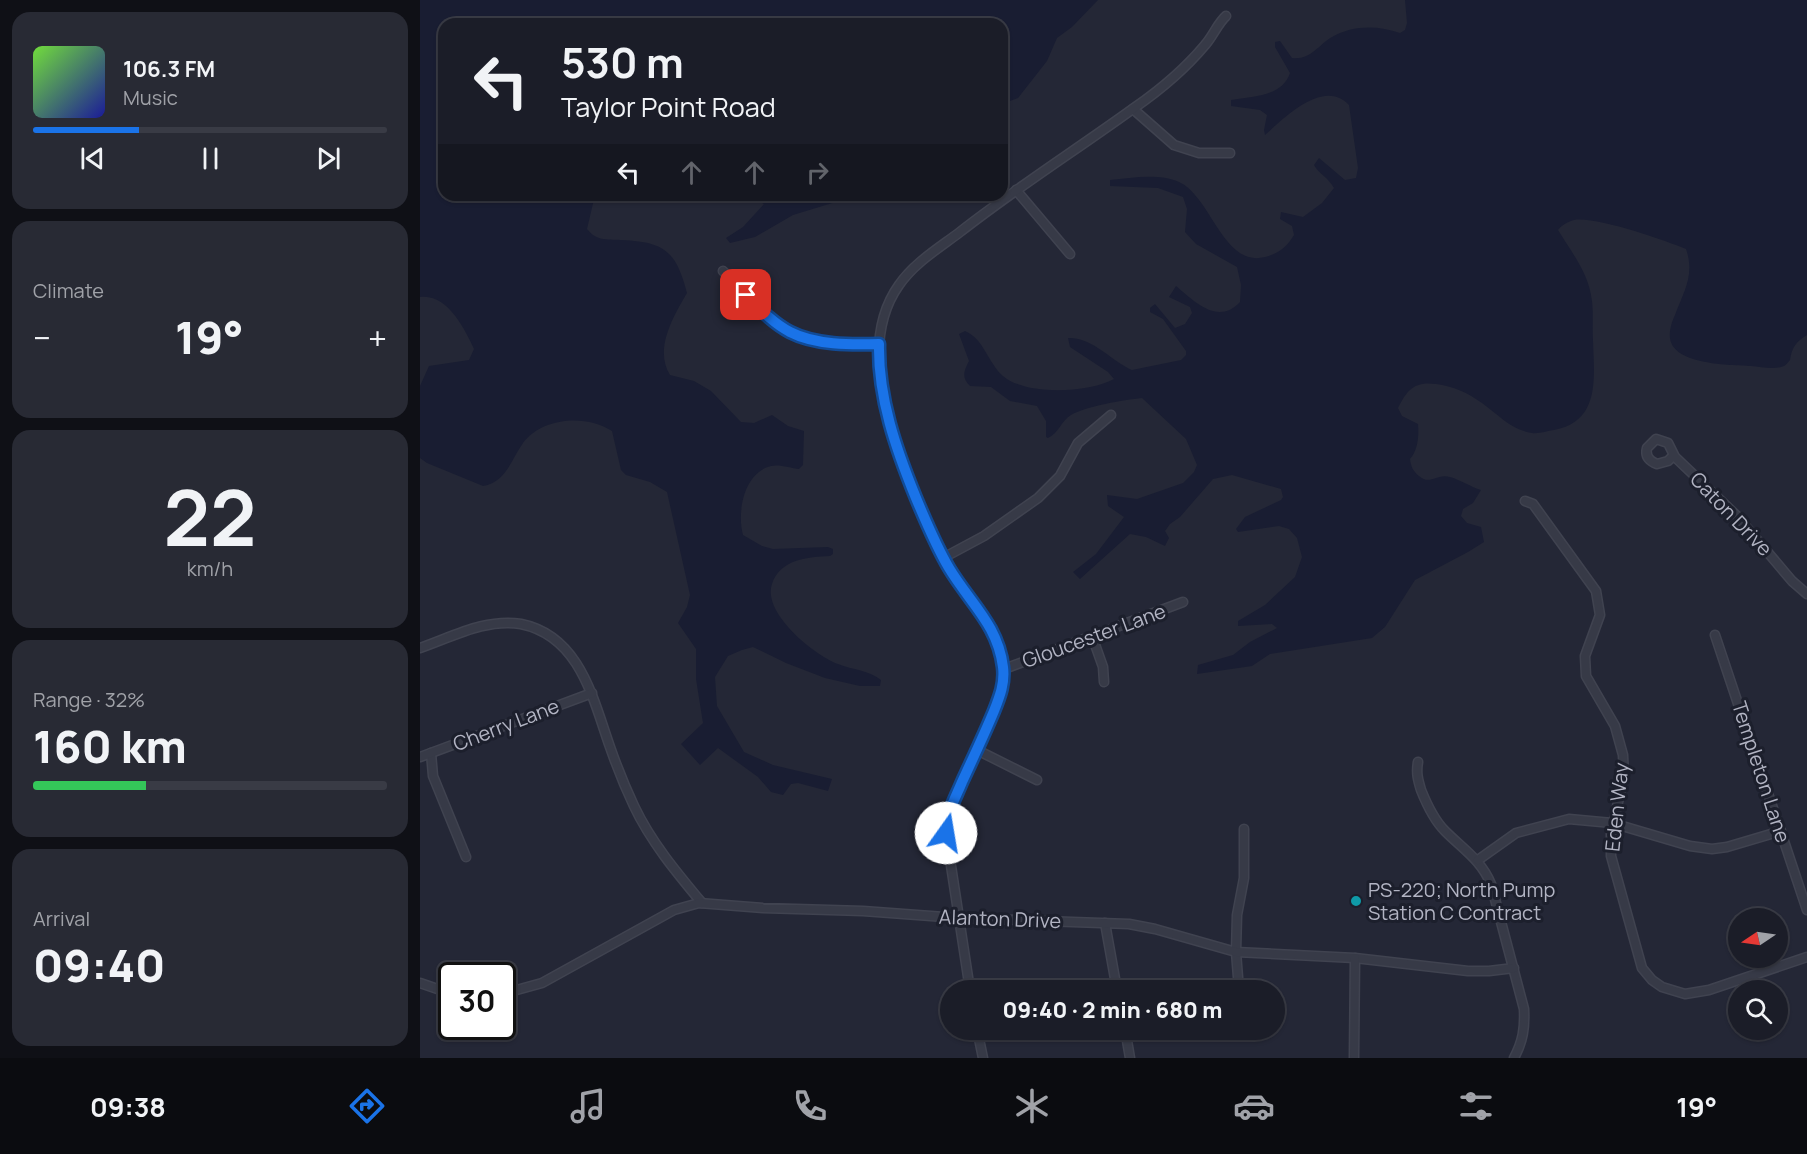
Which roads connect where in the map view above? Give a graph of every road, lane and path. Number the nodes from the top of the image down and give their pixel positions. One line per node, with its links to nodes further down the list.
1 (1226, 16): 2 (street)
2 (1132, 109): 3 (street); 4 (street)
3 (1230, 153)
4 (1016, 190): 5 (street); 7 (street)
5 (1008, 196)
6 (1001, 201): 9 (street)
7 (1070, 254)
8 (723, 271): 9 (street)
9 (879, 344): 13 (street)
10 (1111, 414): 13 (street)
11 (1674, 455): 11 (street, Caton Drive); 14 (street, Caton Drive)
12 (1525, 501): 27 (street, Eden Way)
13 (943, 558): 19 (street)
14 (1807, 594)
15 (1184, 602): 17 (street, Gloucester Lane)
16 (1715, 635): 29 (street, Templeton Lane)
17 (1092, 636): 19 (street, Gloucester Lane); 20 (street)
18 (420, 648): 21 (street)
19 (1004, 669): 22 (street)
20 (1104, 682)
21 (592, 693): 23 (street, Cherry Lane); 32 (street)
22 (977, 750): 26 (street); 34 (street)
23 (431, 753): 24 (street, Cherry Lane); 30 (street)
24 (420, 757)
25 (1418, 762): 31 (street)
26 (1037, 780)
27 (1612, 823): 29 (street); 31 (street); 37 (street, Eden Way)
28 (1244, 829): 36 (street)
29 (1781, 831): 33 (street, Templeton Lane)
30 (466, 857)
31 (1478, 860): 39 (street)
32 (702, 903): 34 (street, Alanton Drive); 45 (street, Alanton Drive)
33 (1807, 910)
34 (958, 918): 35 (street, Alanton Drive); 40 (street)
35 (1105, 923): 36 (street, Alanton Drive); 41 (street)
36 (1236, 952): 38 (street, Alanton Drive); 42 (street)
37 (1807, 957)
38 (1355, 958): 39 (street, Alanton Drive); 50 (street)
39 (1514, 968): 51 (street)
40 (968, 980)
41 (1116, 980)
42 (1238, 980)
43 (420, 983): 44 (street)
44 (438, 989)
45 (516, 990)
46 (979, 1040): 48 (street)
47 (1127, 1040): 49 (street)
48 (983, 1058)
49 (1130, 1058)
50 (1354, 1058)
51 (1514, 1058)

